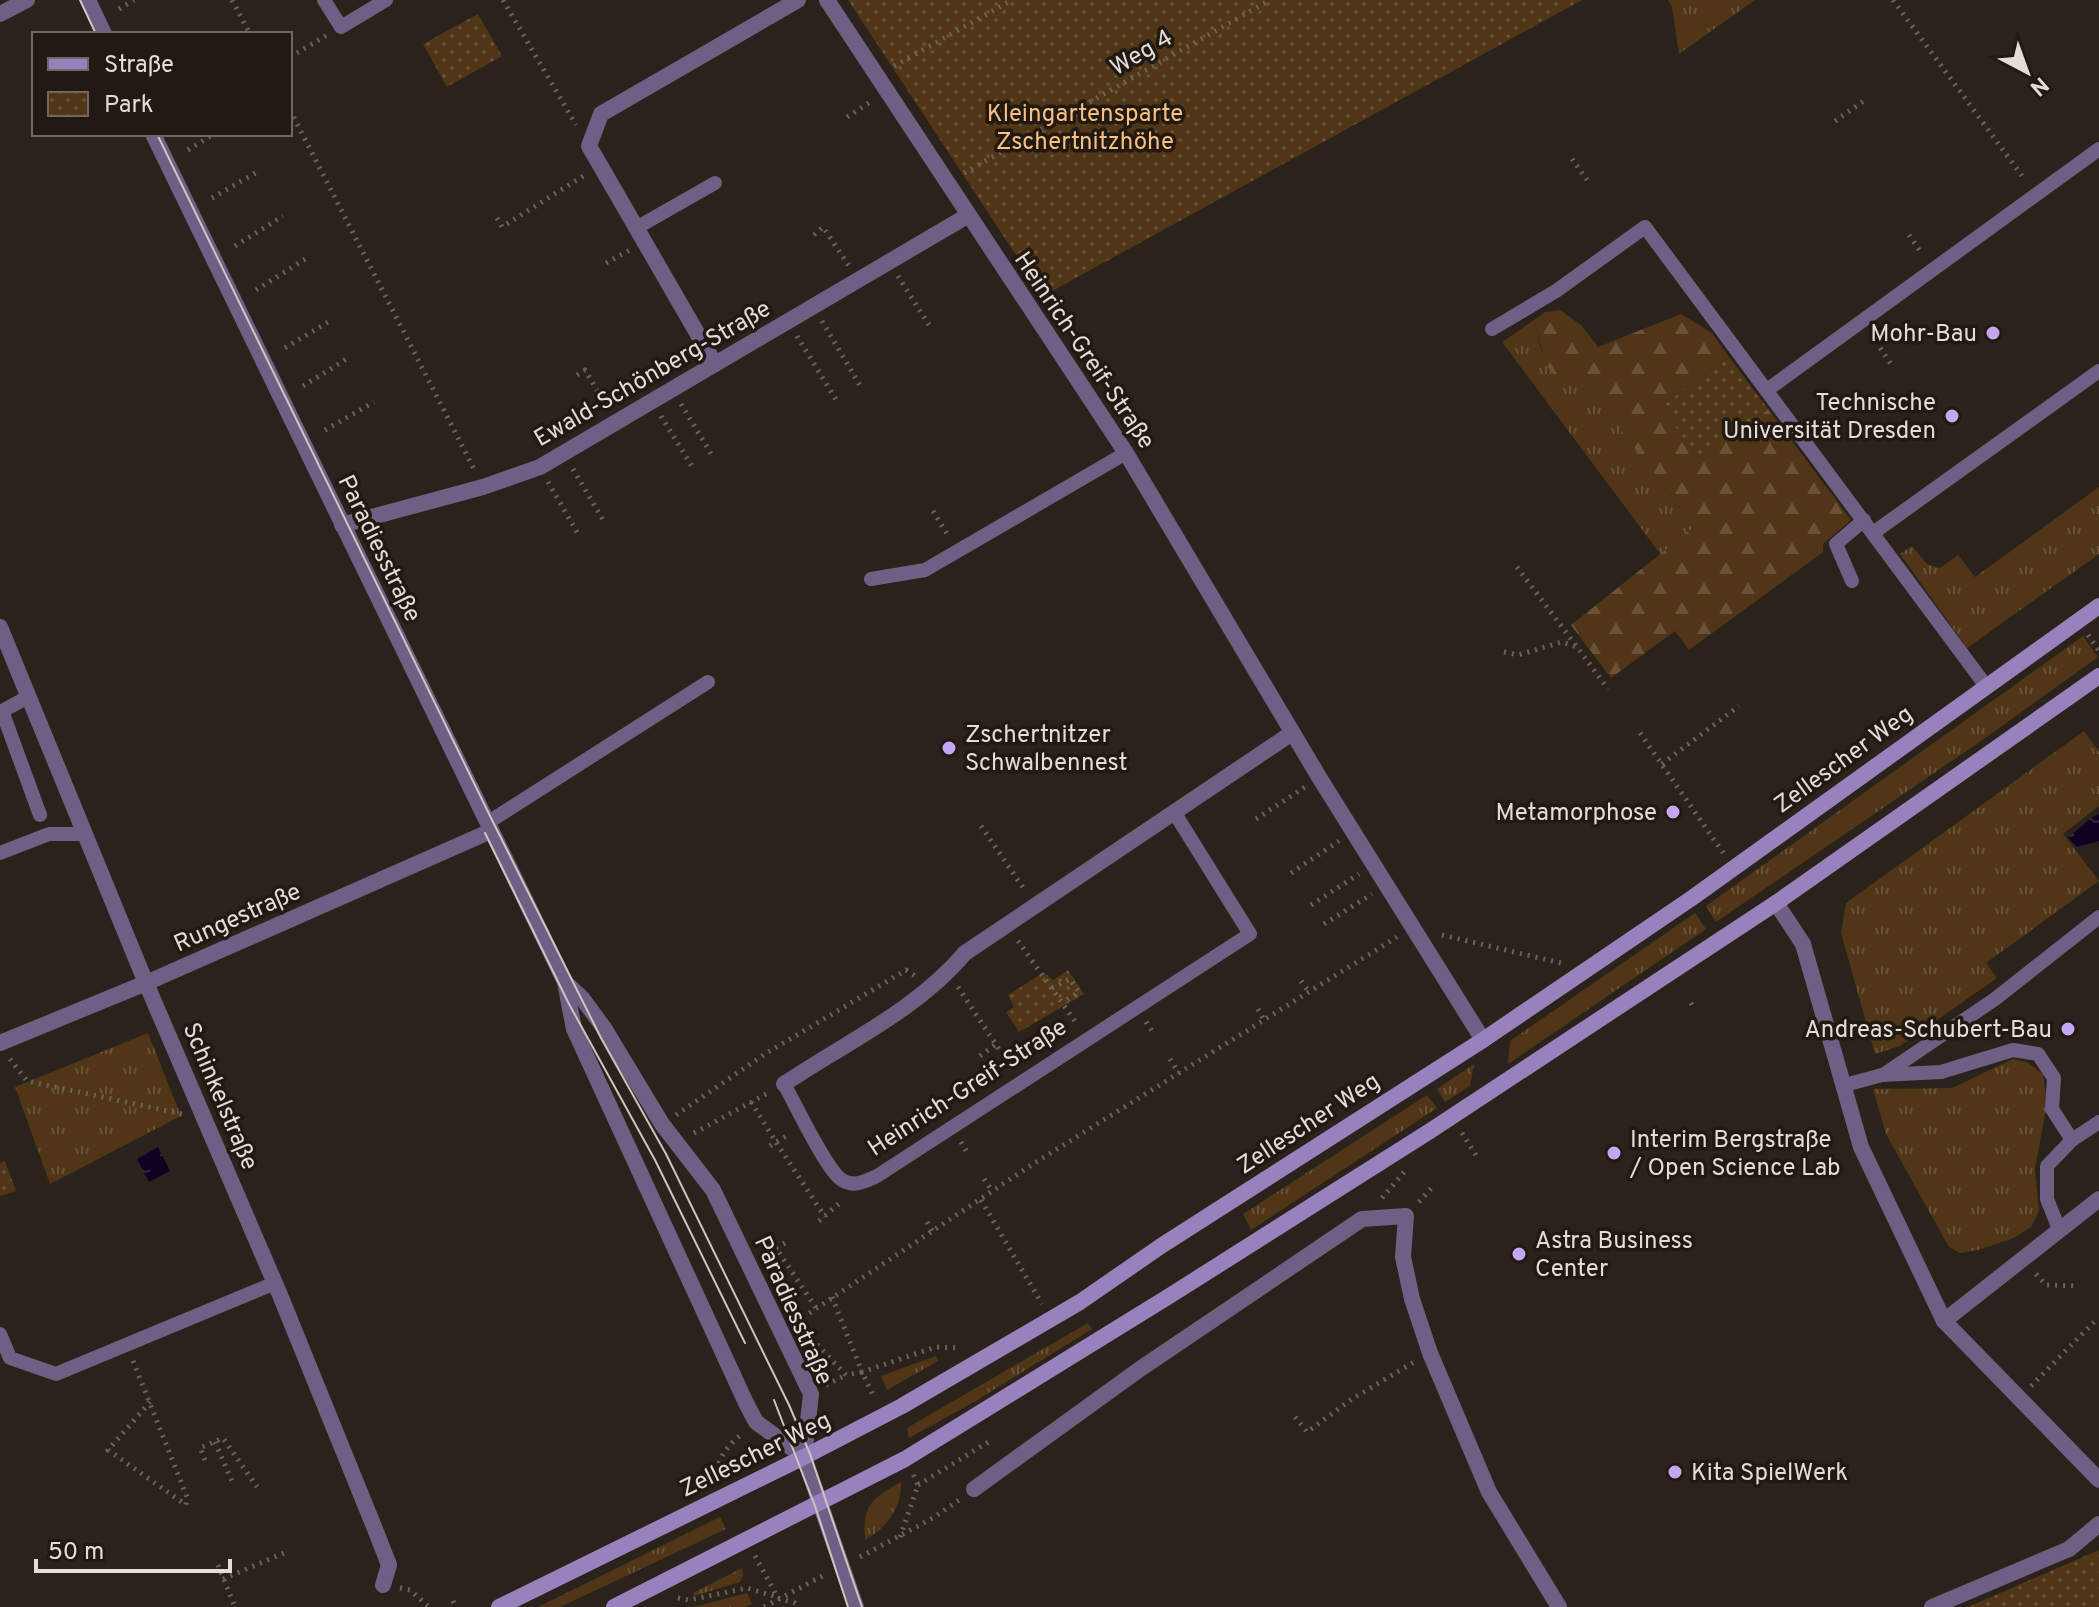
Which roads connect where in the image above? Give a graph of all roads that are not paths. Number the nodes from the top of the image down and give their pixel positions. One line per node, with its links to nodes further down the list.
1 (27, 0): 7 (street)
2 (88, 0): 8 (street)
3 (324, 0): 4 (lane)
4 (386, 0)
5 (798, 0): 13 (street)
6 (827, 0): 12 (street, Heinrich-Greif-Straße)
7 (0, 14)
8 (103, 32)
9 (154, 136): 20 (street, Paradiesstraße)
10 (2099, 149): 17 (lane)
11 (715, 183): 13 (lane)
12 (967, 216): 15 (street, Ewald-Schönberg-Straße); 18 (street, Heinrich-Greif-Straße)
13 (636, 228): 15 (street)
14 (1492, 329): 17 (lane)
15 (715, 364): 20 (street, Ewald-Schönberg-Straße)
16 (2099, 371): 21 (lane)
17 (1767, 390): 19 (lane)
18 (1126, 453): 22 (lane); 30 (street, Heinrich-Greif-Straße)
19 (1864, 520): 21 (lane); 23 (lane)
20 (342, 525): 33 (street, Paradiesstraße)
21 (1873, 533): 28 (lane)
22 (871, 579)
23 (1852, 581)
24 (2099, 606): 28 (main road, Zellescher Weg)
25 (0, 627): 29 (street, Schinkelstraße)
26 (2099, 676): 36 (main road)
27 (708, 682): 33 (lane)
28 (1986, 686): 40 (main road, Zellescher Weg)
29 (28, 697): 32 (lane); 34 (street, Schinkelstraße)
30 (1292, 733): 31 (street, Heinrich-Greif-Straße); 40 (street, Heinrich-Greif-Straße)
31 (1174, 812): 43 (street, Heinrich-Greif-Straße); 43 (lane, Heinrich-Greif-Straße)
32 (40, 815)
33 (489, 827): 38 (street, Paradiesstraße); 39 (street, Rungestraße)
34 (85, 834): 35 (lane); 39 (street, Schinkelstraße)
35 (0, 853)
36 (1776, 903): 44 (street); 56 (main road)
37 (2099, 917): 42 (lane)
38 (565, 982): 53 (street, Paradiesstraße); 53 (street, Paradiesstraße)
39 (146, 983): 41 (street, Rungestraße); 49 (street, Schinkelstraße)
40 (1483, 1040): 53 (main road, Zellescher Weg)
41 (4, 1050)
42 (1882, 1075): 44 (lane); 46 (lane)
43 (784, 1084)
44 (1845, 1085): 50 (street)
45 (2099, 1122): 46 (lane)
46 (2072, 1140): 48 (lane)
47 (2099, 1199): 48 (street)
48 (2064, 1225): 50 (street)
49 (275, 1283): 52 (lane); 58 (street, Schinkelstraße)
50 (1944, 1321): 54 (street)
51 (0, 1334): 52 (lane)
52 (5, 1360)
53 (804, 1457): 56 (street); 59 (main road, Zellescher Weg)
54 (2099, 1480)
55 (974, 1489): 62 (street)
56 (820, 1503): 60 (main road); 61 (street)
57 (2099, 1524): 63 (street)
58 (383, 1585)
59 (499, 1607)
60 (614, 1607)
61 (856, 1607)
62 (1559, 1607)
63 (1932, 1607)

